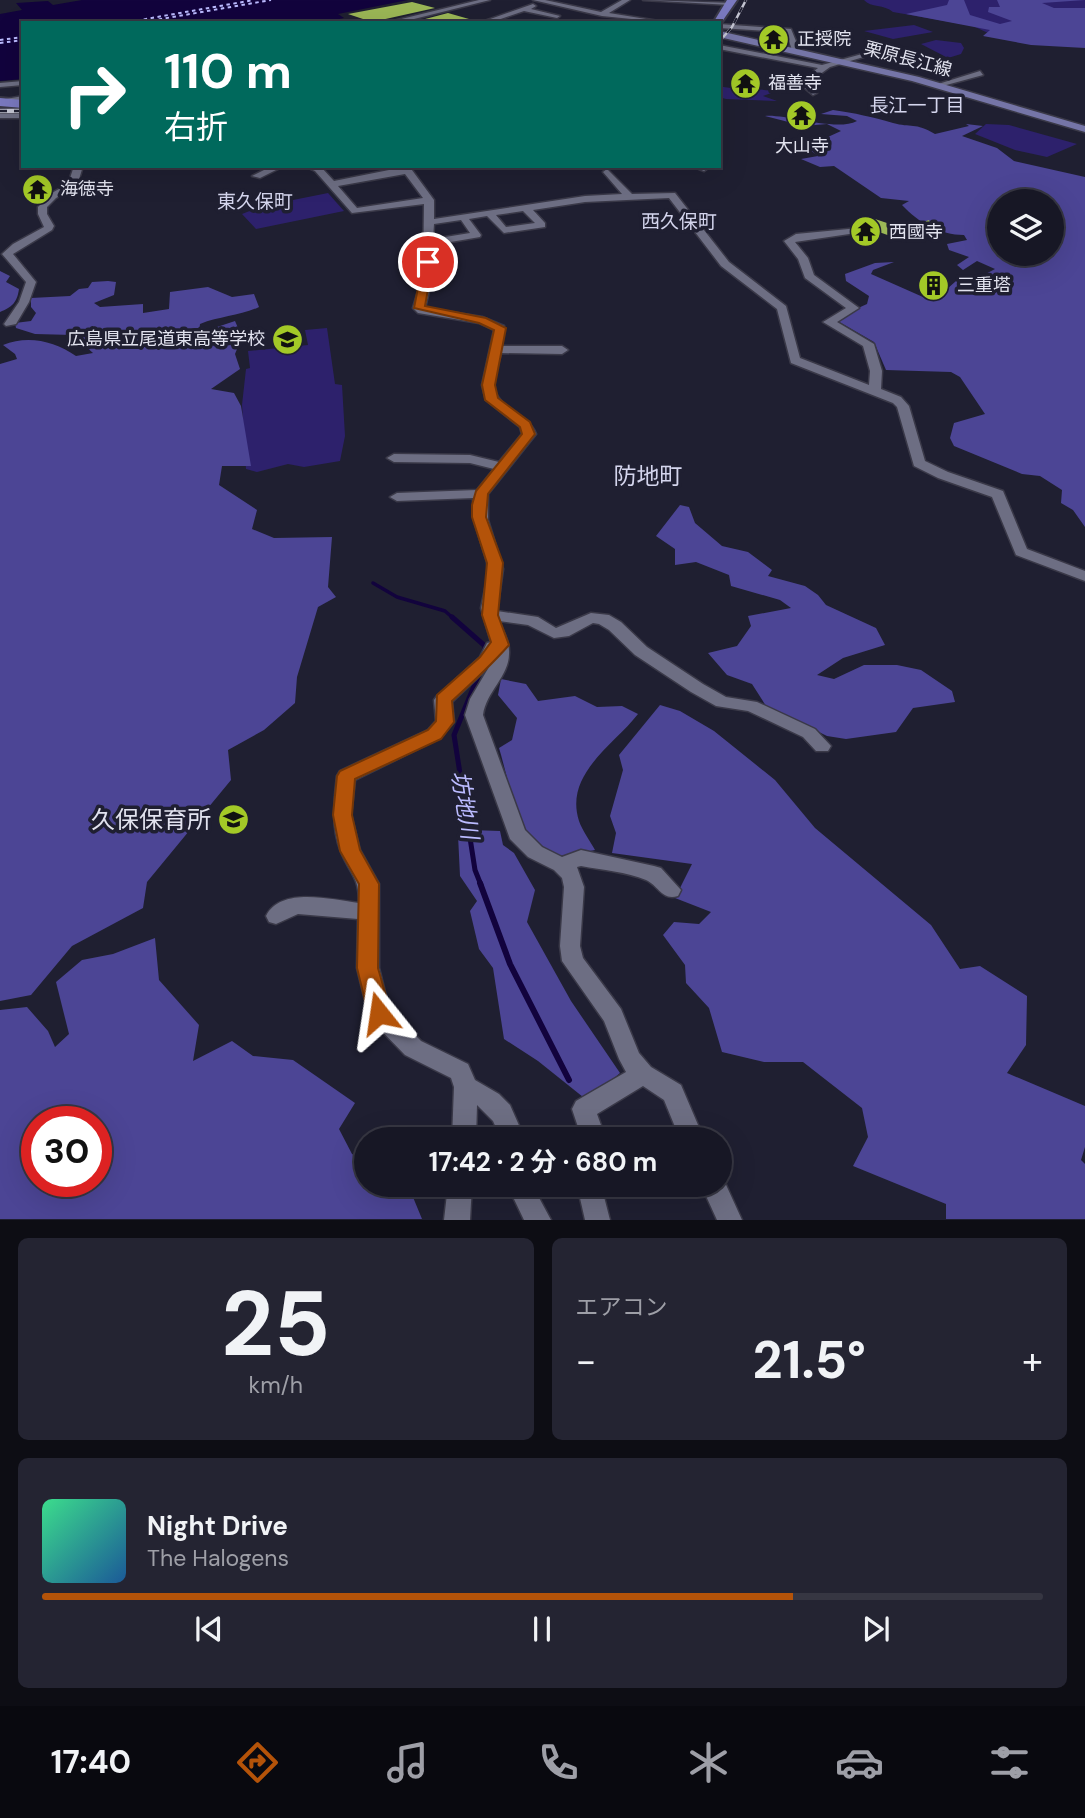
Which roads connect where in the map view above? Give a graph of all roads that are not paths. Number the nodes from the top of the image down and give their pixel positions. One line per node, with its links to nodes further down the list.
1 (487, 0): 10 (street)
2 (536, 0): 6 (street)
3 (569, 0): 8 (street)
4 (627, 0): 11 (street)
5 (646, 0): 7 (street)
6 (545, 2): 8 (street); 9 (street)
7 (731, 2): 19 (highway)
8 (555, 5): 11 (street)
9 (524, 9): 14 (street); 17 (street)
10 (444, 11): 12 (street); 13 (street)
11 (602, 14): 18 (street)
12 (417, 16): 15 (street); 16 (street)
13 (468, 16)
14 (564, 17)
15 (396, 21)
16 (435, 21)
17 (483, 21)
18 (653, 21)
19 (721, 21)
20 (721, 24): 23 (street)
21 (721, 34): 23 (main road, 栗原長江線)
22 (721, 47): 26 (street)
23 (796, 51): 25 (main road, 栗原長江線)
24 (873, 53): 25 (street)
25 (841, 60): 26 (street); 30 (main road, 栗原長江線)
26 (822, 67): 31 (street)
27 (980, 73): 30 (street)
28 (21, 83): 29 (street)
29 (0, 85)
30 (939, 85): 37 (main road, 栗原長江線)
31 (813, 93)
32 (21, 98): 33 (street)
33 (1, 102): 34 (highway)
34 (21, 104)
35 (0, 116): 36 (street)
36 (21, 116)
37 (1085, 129)
38 (78, 168): 53 (street)
39 (275, 168): 43 (street)
40 (315, 168): 44 (street)
41 (406, 169): 44 (street); 46 (street)
42 (607, 172): 45 (street)
43 (257, 176)
44 (332, 184): 46 (street)
45 (628, 195): 47 (street); 56 (street)
46 (429, 200): 50 (street)
47 (525, 207): 48 (street); 48 (street)
48 (489, 213): 49 (street)
49 (463, 217): 50 (street); 52 (street)
50 (430, 222): 52 (street)
51 (856, 230): 56 (street)
52 (429, 243): 54 (street)
53 (10, 324)
54 (498, 349): 55 (street); 58 (street)
55 (562, 350)
56 (875, 390): 61 (street)
57 (394, 458): 58 (street)
58 (503, 467): 59 (street)
59 (481, 494): 60 (street); 62 (street)
60 (397, 497)
61 (1085, 576)
62 (490, 615): 63 (street); 64 (street)
63 (500, 645): 65 (street); 67 (street)
64 (822, 746)
65 (561, 865): 66 (street); 69 (street)
66 (671, 890)
67 (368, 912): 68 (street); 70 (street)
68 (276, 916)
69 (643, 1074): 73 (street); 74 (street)
70 (466, 1087): 71 (street); 72 (street)
71 (464, 1127)
72 (509, 1127)
73 (590, 1127)
74 (687, 1127)
75 (459, 1197): 79 (street)
76 (525, 1197): 80 (street)
77 (592, 1197): 81 (street)
78 (719, 1197): 82 (street)
79 (457, 1220)
80 (539, 1220)
81 (598, 1220)
82 (730, 1220)

